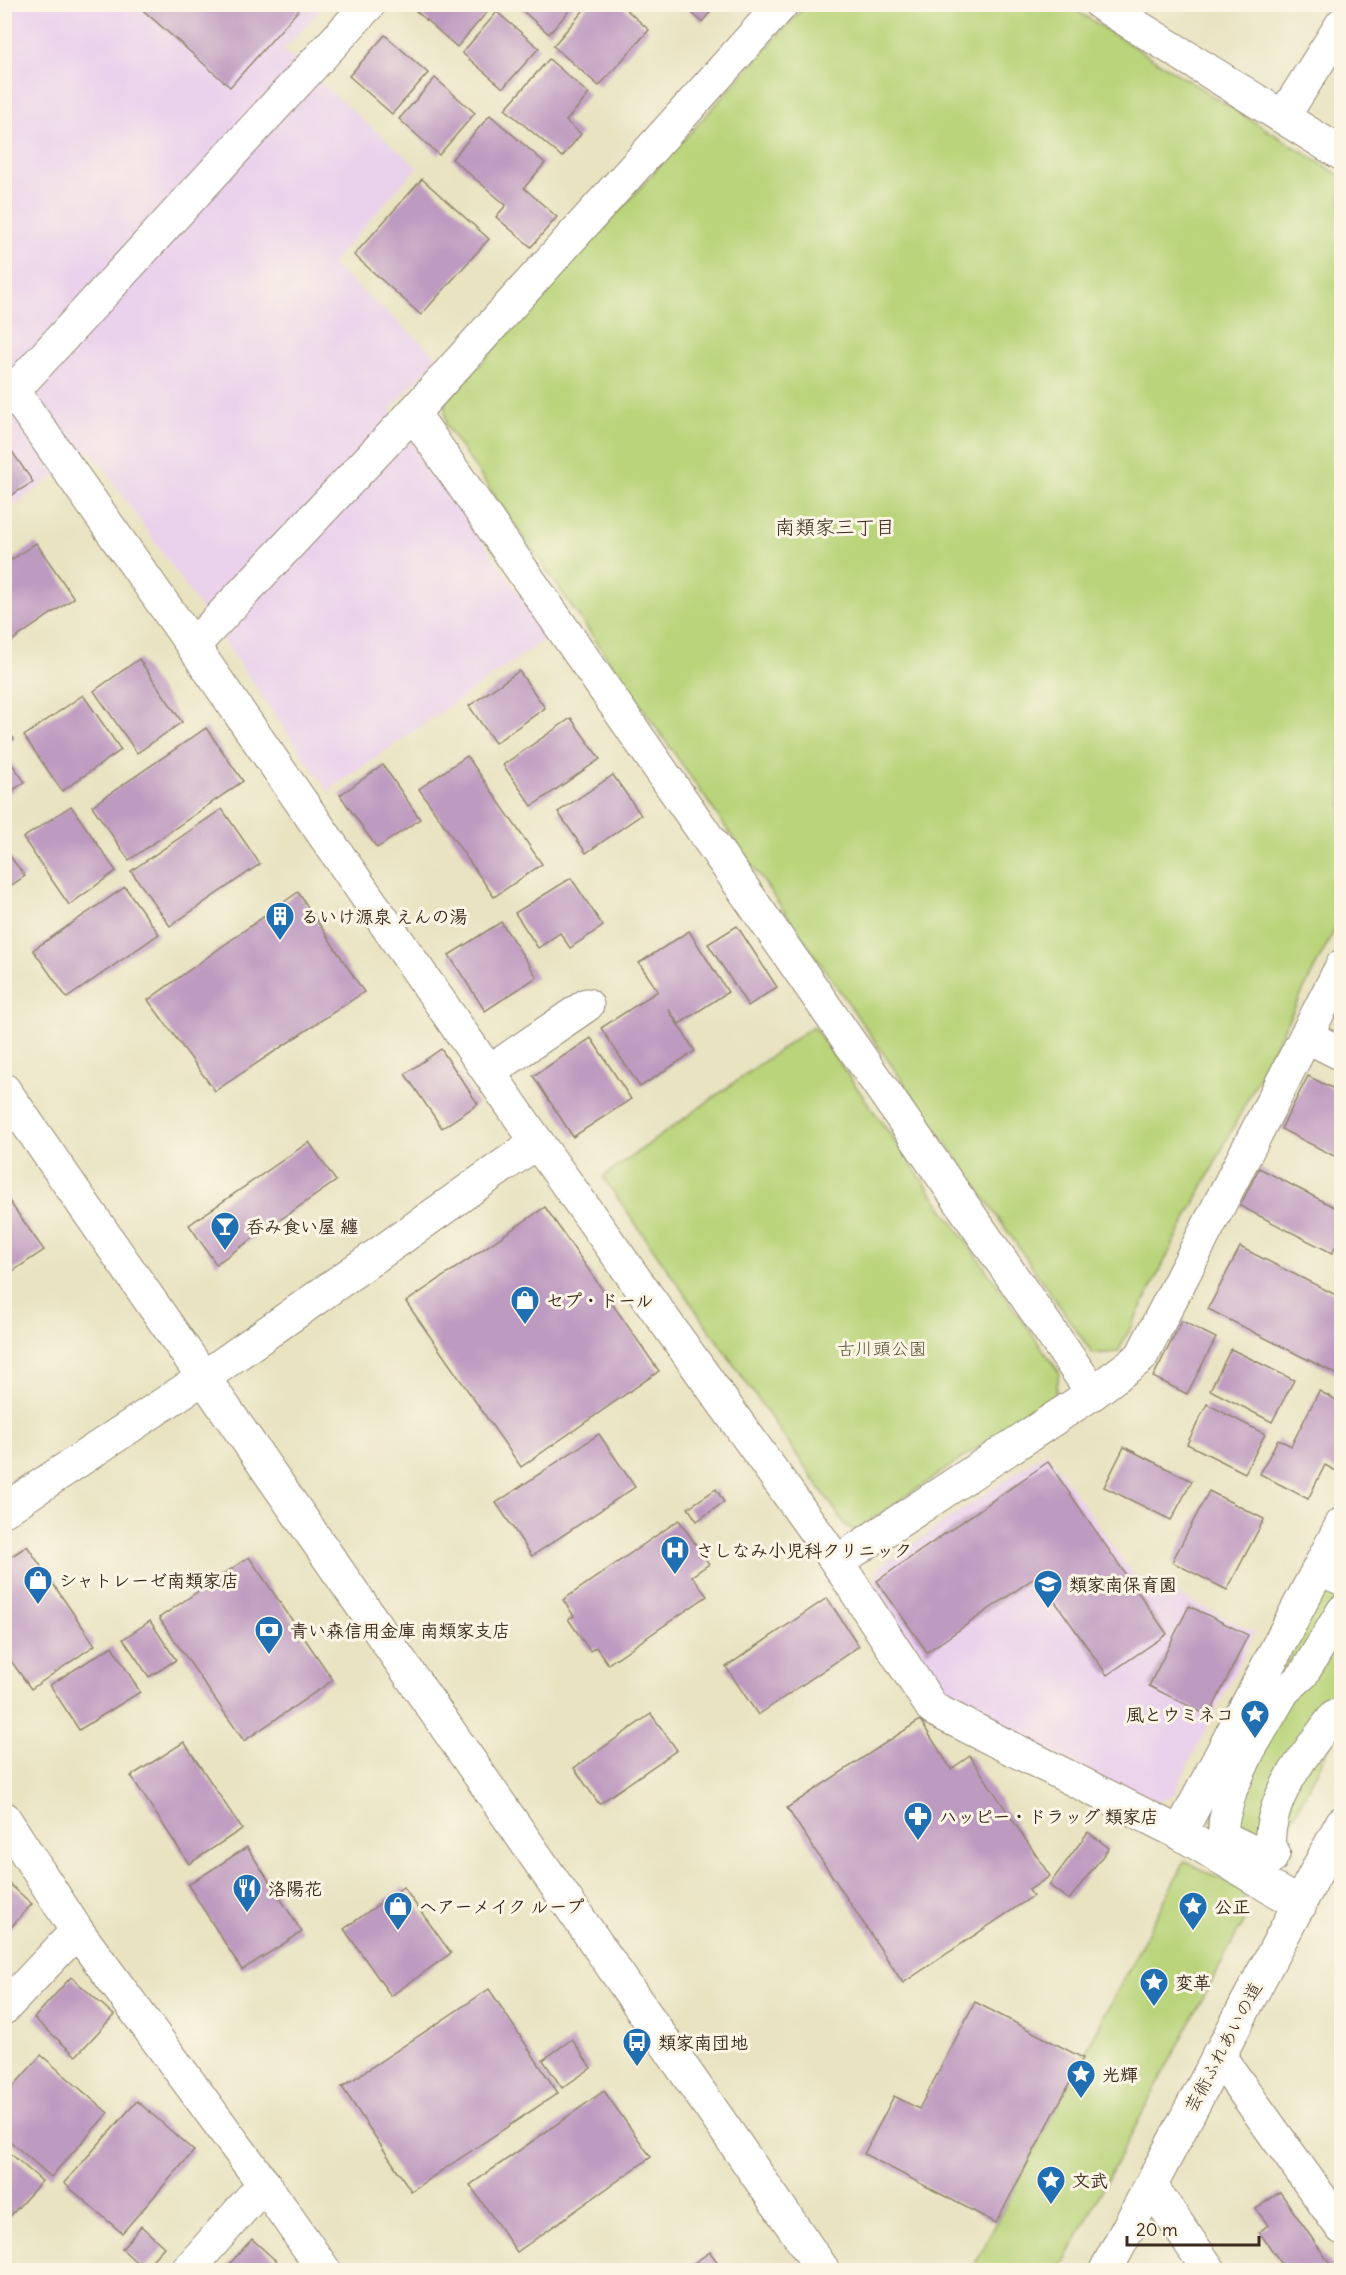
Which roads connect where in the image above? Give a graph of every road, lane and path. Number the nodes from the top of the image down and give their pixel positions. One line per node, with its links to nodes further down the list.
1 (369, 4): 8 (street)
2 (782, 4): 7 (street)
3 (1101, 4): 5 (street)
4 (1341, 24): 5 (street)
5 (1283, 117): 6 (street)
6 (1341, 154)
7 (413, 413): 8 (street); 17 (street)
8 (193, 646): 13 (street)
9 (1341, 966): 11 (street)
10 (587, 1005): 13 (street)
11 (1306, 1036): 12 (street); 17 (street)
12 (1341, 1054)
13 (489, 1072): 15 (street)
14 (4, 1090): 16 (street)
15 (537, 1142): 16 (street); 21 (street)
16 (203, 1378): 18 (street); 37 (street)
17 (1093, 1393): 21 (street)
18 (4, 1510)
19 (1341, 1524): 27 (street)
20 (1341, 1557): 22 (street)
21 (837, 1562): 27 (street)
22 (1341, 1580)
23 (1341, 1610): 24 (street)
24 (1341, 1714)
25 (4, 1818): 29 (street)
26 (1341, 1823): 28 (street, 芸術ふれあいの道)
27 (1180, 1833): 28 (street)
28 (1300, 1905): 31 (street, 芸術ふれあいの道)
29 (77, 1931): 30 (street); 32 (street)
30 (4, 2008)
31 (1218, 2055): 33 (street, 芸術ふれあいの道); 34 (street)
32 (264, 2184): 35 (street); 36 (street)
33 (1151, 2186): 38 (street, 芸術ふれあいの道); 39 (street)
34 (1341, 2228)
35 (188, 2271)
36 (324, 2271)
37 (823, 2271)
38 (1106, 2271)
39 (1209, 2271)

